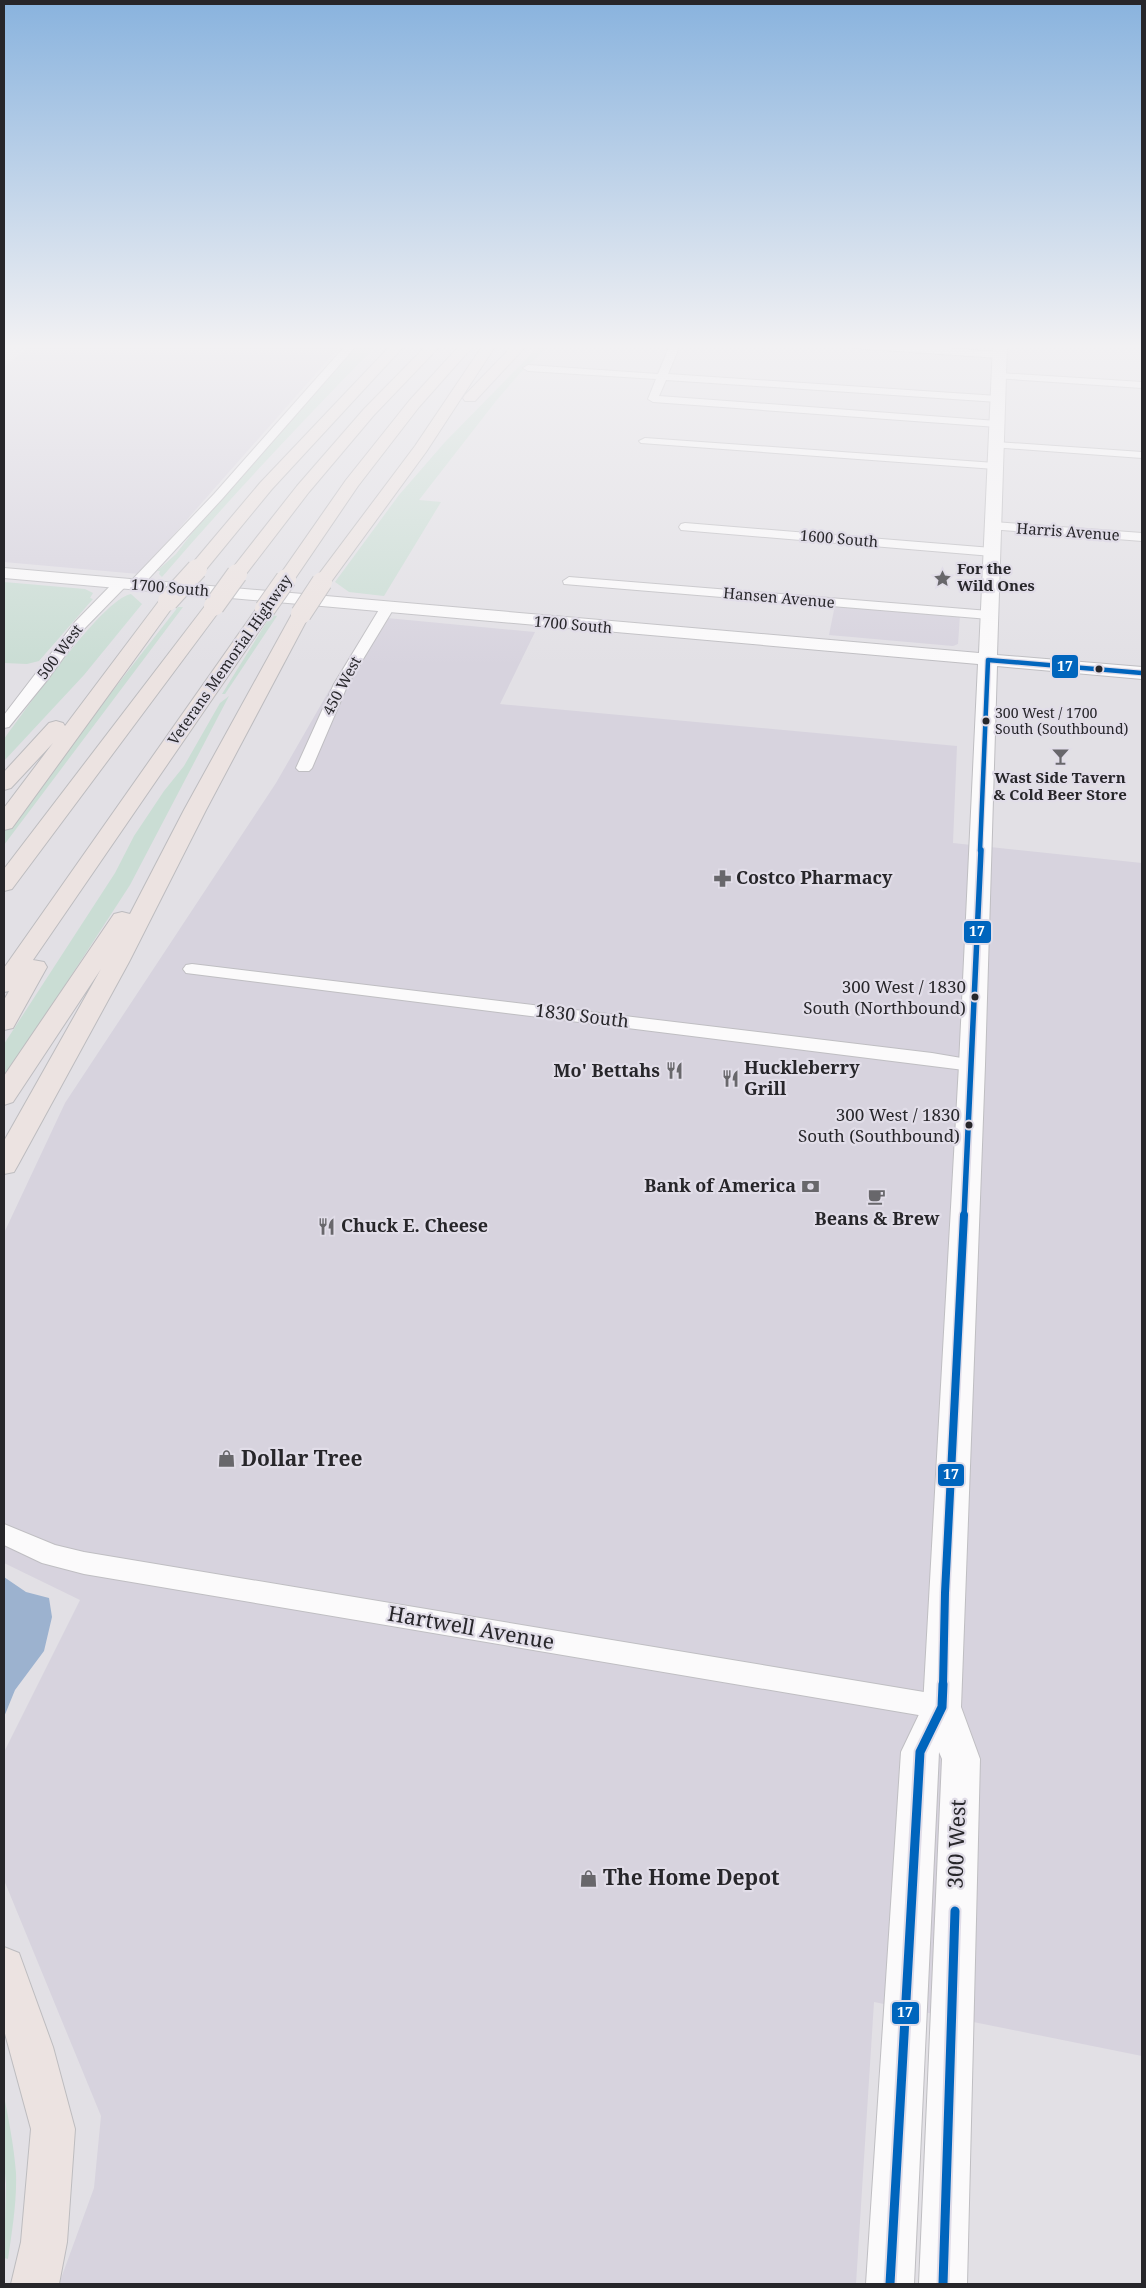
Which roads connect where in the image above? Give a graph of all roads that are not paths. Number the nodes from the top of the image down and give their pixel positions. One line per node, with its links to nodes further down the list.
1 (258, 452): 17 (street, 500 West)
2 (298, 452): 18 (highway, bridge)
3 (335, 452): 29 (highway, bridge)
4 (377, 452): 26 (highway, Veterans Memorial Highway, bridge)
5 (419, 452): 27 (highway, bridge)
6 (796, 452): 10 (street)
7 (996, 452): 10 (main road, 300 West)
8 (1095, 452): 9 (street)
9 (1142, 455)
10 (995, 466): 11 (main road, 300 West)
11 (993, 526): 13 (street, Harris Avenue); 14 (main road, 300 West)
12 (685, 527): 14 (street, 1600 South)
13 (1142, 537)
14 (992, 552): 20 (main road, 300 West)
15 (4, 573): 17 (main road, 1700 South)
16 (569, 581): 20 (street, Hansen Avenue)
17 (128, 584): 19 (main road, 1700 South); 23 (street, 500 West)
18 (168, 601): 25 (highway); 28 (highway)
19 (387, 608): 21 (main road, 1700 South); 24 (street, 450 West)
20 (989, 615): 21 (main road, 300 West)
21 (988, 660): 22 (main road, 1700 South); 33 (main road, 300 West)
22 (1142, 673)
23 (4, 724)
24 (304, 768)
25 (4, 784)
26 (128, 805): 31 (highway, Veterans Memorial Highway); 32 (highway)
27 (195, 810): 34 (highway); 35 (highway)
28 (4, 823)
29 (4, 884)
30 (192, 969): 33 (street, 1830 South)
31 (4, 985)
32 (4, 1022)
33 (972, 1065): 39 (main road, 300 West)
34 (4, 1096)
35 (27, 1123): 36 (highway); 37 (highway)
36 (4, 1165)
37 (4, 1178)
38 (4, 1534): 39 (street, Hartwell Avenue)
39 (942, 1707): 42 (main road, 300 West); 43 (main road, 300 West)
40 (4, 1968): 41 (highway)
41 (35, 2284)
42 (890, 2284)
43 (943, 2284)

